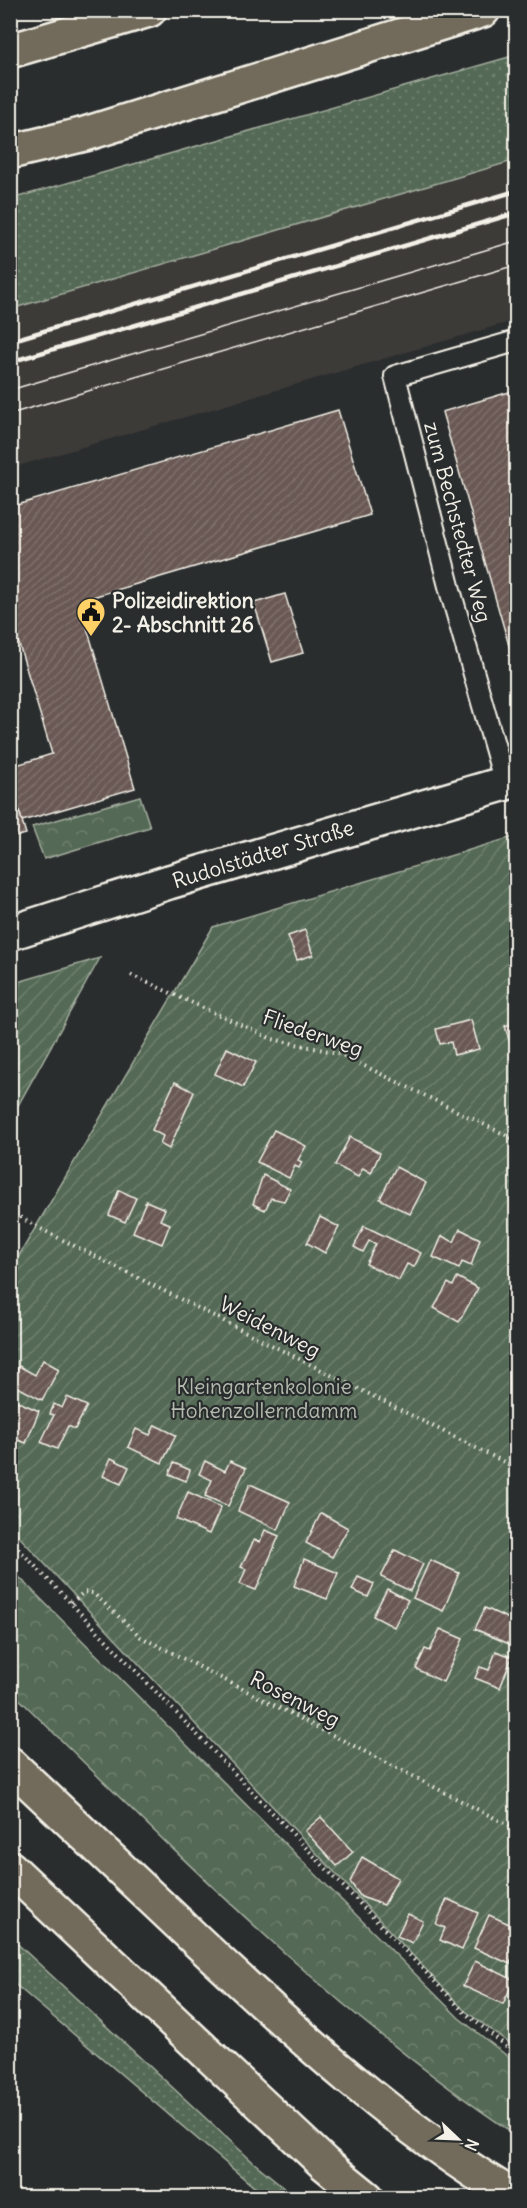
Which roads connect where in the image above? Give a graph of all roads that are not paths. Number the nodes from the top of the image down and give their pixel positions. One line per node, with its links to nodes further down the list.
1 (149, 10): 3 (highway)
2 (483, 10): 4 (highway)
3 (10, 51)
4 (10, 152)
5 (516, 341): 6 (lane, zum Bechstedter Weg)
6 (511, 781): 7 (street, Rudolstädter Straße)
7 (10, 933)
8 (10, 1764): 11 (highway)
9 (10, 1868): 10 (highway)
10 (367, 2198)
11 (516, 2198)

